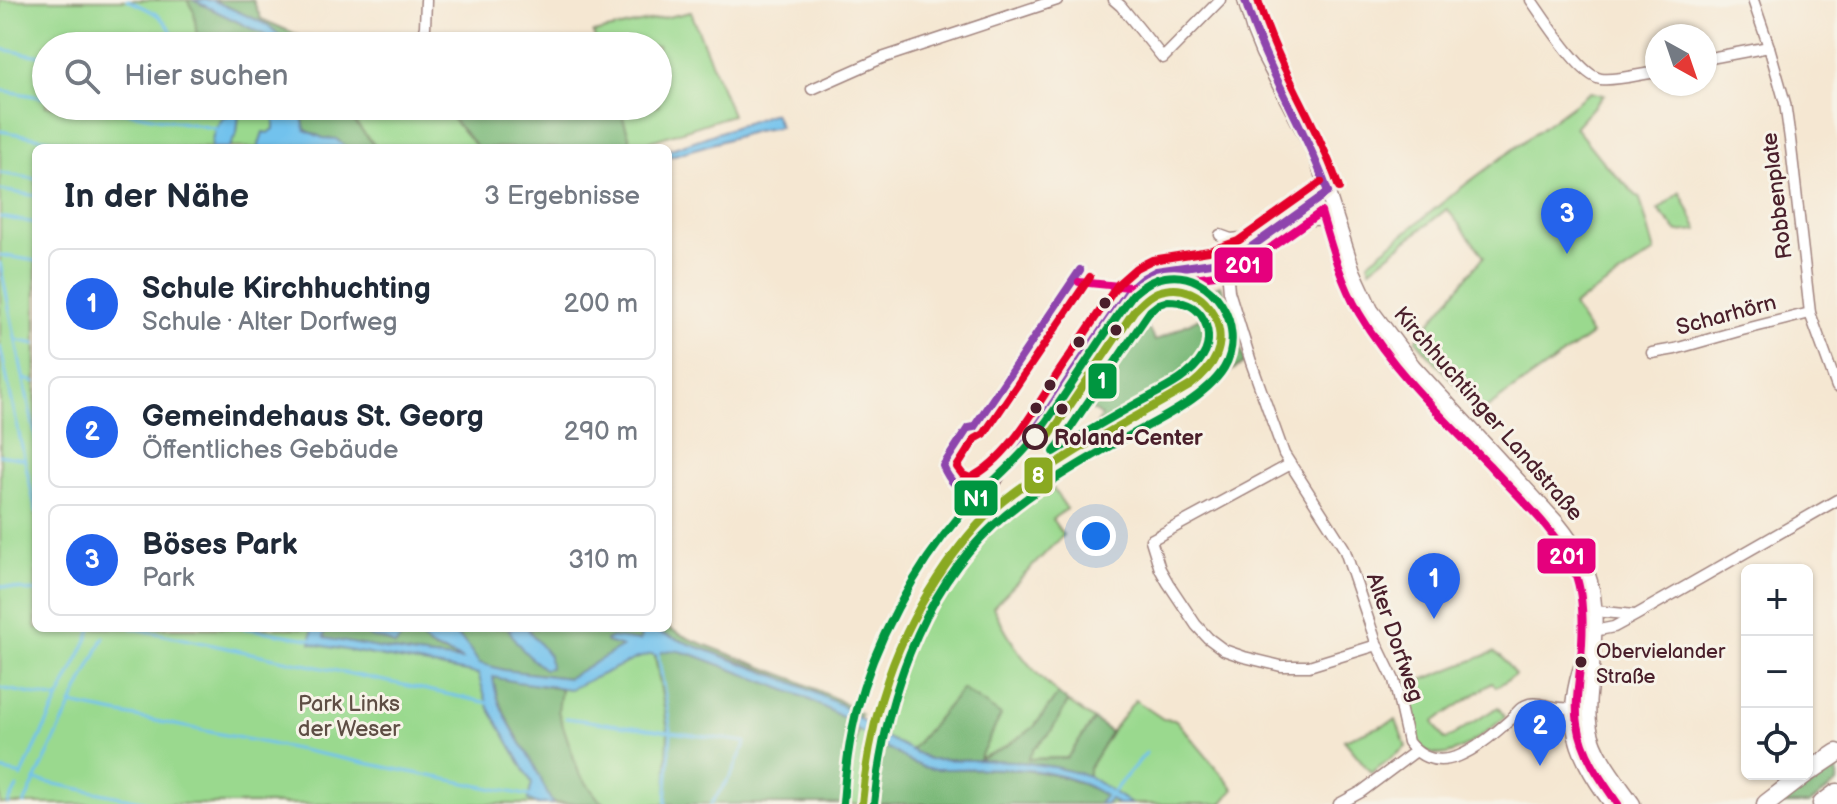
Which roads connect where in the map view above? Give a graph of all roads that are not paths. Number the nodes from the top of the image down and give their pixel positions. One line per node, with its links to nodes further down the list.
1 (426, 0): 8 (street)
2 (1057, 0): 12 (street)
3 (1114, 0): 4 (street)
4 (1220, 0)
5 (1245, 0): 13 (main road, Kirchhuchtinger Landstraße)
6 (1531, 0): 11 (street)
7 (1753, 0): 9 (street, Robbenplate)
8 (423, 32)
9 (1769, 47): 10 (street); 18 (street, Robbenplate)
10 (1717, 57)
11 (1645, 74)
12 (812, 89)
13 (1326, 183): 14 (main road, Kirchhuchtinger Landstraße); 15 (street)
14 (1340, 231): 16 (street); 23 (main road, Kirchhuchtinger Landstraße)
15 (1220, 235)
16 (1253, 257)
17 (1227, 269): 21 (street, Alter Dorfweg)
18 (1810, 313): 19 (street, Scharhörn); 20 (street, Robbenplate)
19 (1652, 353)
20 (1837, 387)
21 (1289, 465): 26 (street, Alter Dorfweg); 26 (street)
22 (1837, 500): 24 (street)
23 (1595, 611): 24 (street); 25 (main road, Kirchhuchtinger Landstraße)
24 (1636, 615): 25 (street)
25 (1593, 634): 27 (main road, Kirchhuchtinger Landstraße); 28 (main road, Kirchhuchtinger Landstraße)
26 (1377, 645): 29 (street, Alter Dorfweg)
27 (1589, 707): 28 (street); 36 (main road, Kirchhuchtinger Landstraße)
28 (1572, 708): 29 (street); 35 (main road, Kirchhuchtinger Landstraße)
29 (1416, 751): 34 (street)
30 (1837, 753): 31 (highway)
31 (1813, 768)
32 (1797, 780): 37 (highway)
33 (1837, 793): 38 (highway)
34 (1339, 804)
35 (1612, 804)
36 (1633, 804)
37 (1766, 804)
38 (1822, 804)

